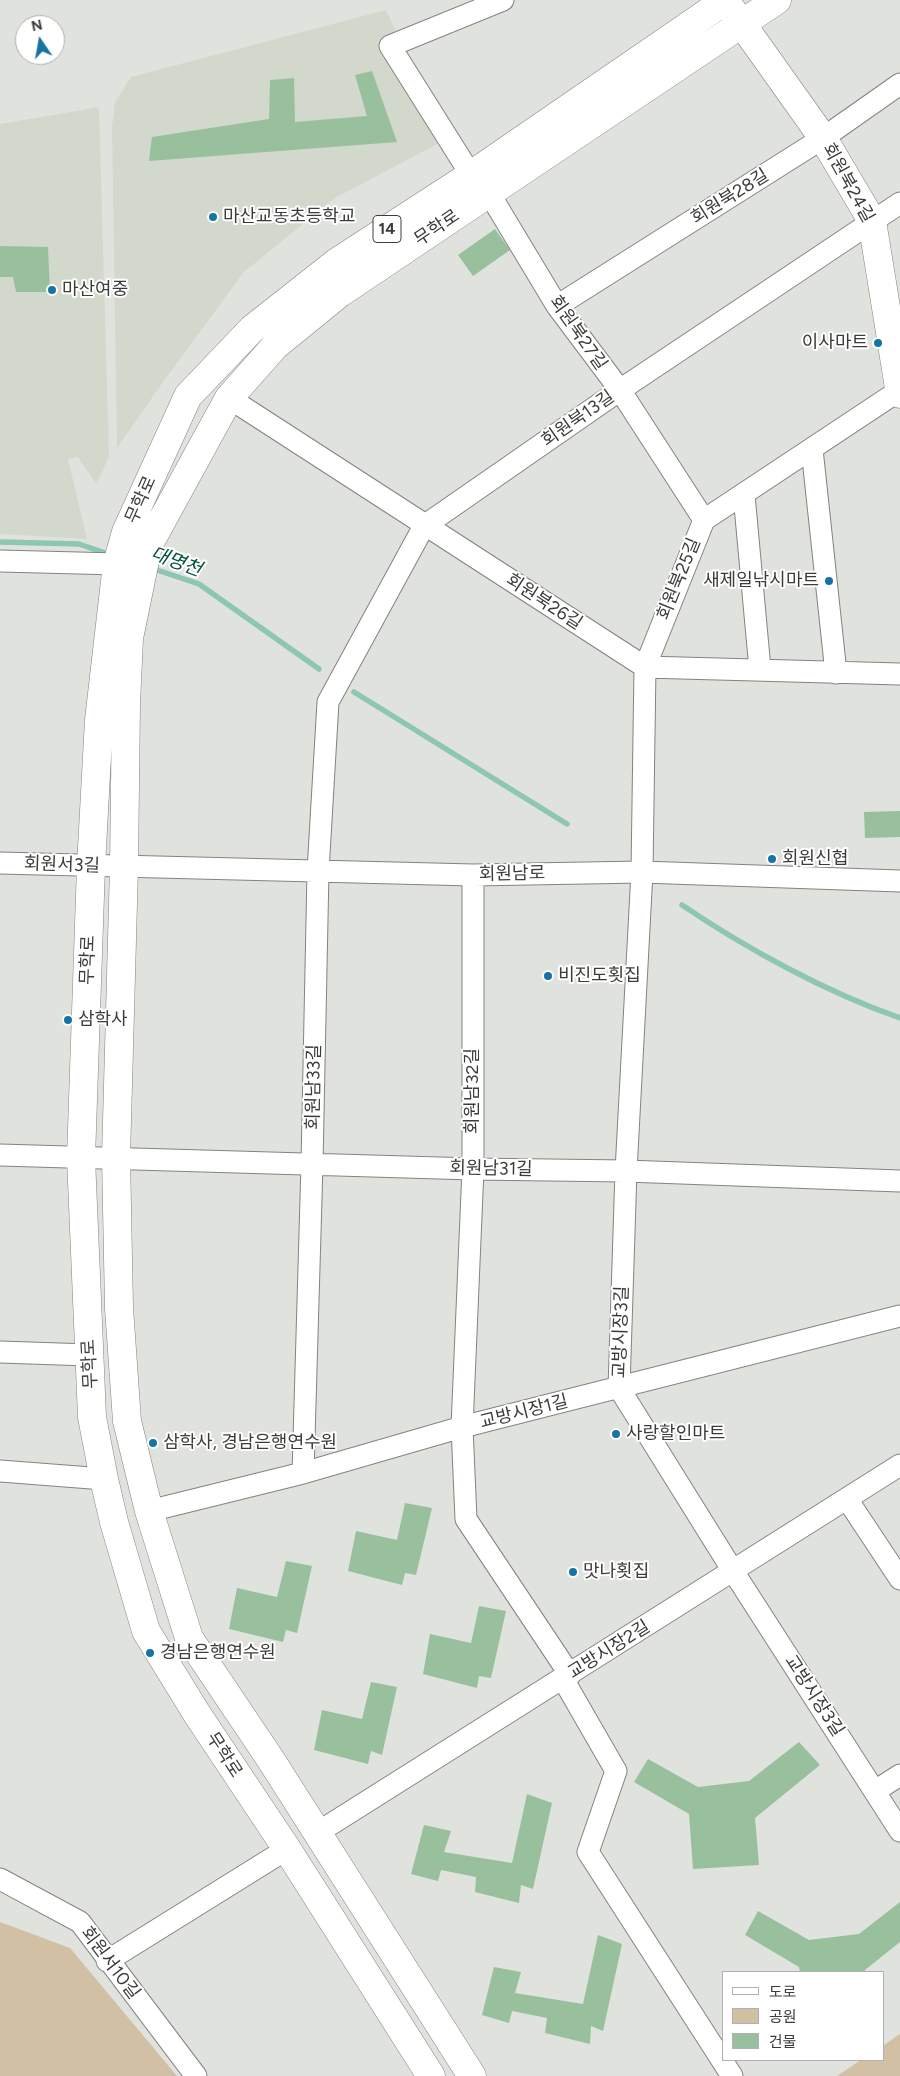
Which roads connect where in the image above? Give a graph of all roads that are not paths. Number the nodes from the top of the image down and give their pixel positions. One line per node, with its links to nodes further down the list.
1 (503, 0): 7 (street, 회원북27길)
2 (725, 0): 4 (main road, 회원북24길); 7 (main road, 무학로 / 14)
3 (777, 0): 4 (main road, 무학로)
4 (742, 24): 6 (main road, 회원북24길); 7 (main road, 무학로)
5 (900, 84): 6 (street, 회원북28길)
6 (823, 138): 9 (main road, 회원북24길); 10 (street, 회원북28길)
7 (480, 184): 10 (street, 회원북27길); 13 (main road, 무학로); 18 (main road, 무학로 / 14)
8 (900, 203): 9 (street, 회원북13길)
9 (872, 221): 11 (street, 회원북13길); 12 (main road, 회원북24길)
10 (557, 306): 11 (street, 회원북27길)
11 (620, 390): 16 (street, 회원북27길); 17 (street, 회원북13길)
12 (900, 391): 14 (street, 회원북25길)
13 (229, 398): 17 (street, 회원북26길); 18 (main road, 무학로)
14 (812, 449): 15 (street, 회원북25길); 22 (street)
15 (744, 495): 16 (street, 회원북25길); 21 (street)
16 (704, 520): 20 (street, 회원북25길)
17 (424, 526): 20 (street, 회원북26길); 24 (street, 회원북13길)
18 (133, 553): 19 (street); 26 (main road, 무학로); 27 (main road, 무학로)
19 (0, 561)
20 (645, 666): 21 (street); 29 (street, 회원북25길)
21 (760, 669): 22 (street)
22 (836, 673): 23 (street)
23 (900, 674)
24 (328, 702): 28 (street, 회원남33길)
25 (0, 863): 26 (street, 회원서3길)
26 (91, 866): 27 (street, 회원서3길); 34 (main road, 무학로)
27 (124, 867): 28 (street, 회원남로); 33 (main road, 무학로)
28 (318, 871): 30 (street, 회원남로); 35 (street, 회원남33길)
29 (642, 872): 30 (street, 회원남로); 31 (street, 회원남로); 37 (street, 교방시장3길)
30 (473, 875): 36 (street, 회원남32길)
31 (900, 881)
32 (0, 1155): 34 (street, 회원남31길)
33 (116, 1157): 34 (street, 회원남31길); 35 (street, 회원남31길); 49 (main road, 무학로)
34 (81, 1158): 41 (main road, 무학로)
35 (312, 1164): 36 (street, 회원남31길); 46 (street, 회원남33길)
36 (473, 1170): 37 (street, 회원남31길); 43 (street, 회원남32길)
37 (626, 1171): 38 (street, 회원남31길); 42 (street, 교방시장3길)
38 (900, 1181)
39 (900, 1316): 42 (street, 교방시장1길)
40 (0, 1352): 41 (street)
41 (89, 1355): 47 (main road, 무학로)
42 (620, 1388): 43 (street, 교방시장1길); 50 (street, 교방시장3길)
43 (462, 1427): 46 (street, 교방시장1길); 52 (street, 회원남32길)
44 (900, 1465): 48 (street, 교방시장2길)
45 (0, 1471): 47 (street)
46 (303, 1473): 49 (street, 교방시장1길)
47 (104, 1479): 57 (main road, 무학로)
48 (847, 1498): 50 (street, 교방시장2길); 51 (street)
49 (149, 1511): 56 (main road, 무학로)
50 (733, 1571): 52 (street, 교방시장2길); 54 (street, 교방시장3길)
51 (900, 1579)
52 (567, 1677): 56 (street, 교방시장2길); 60 (street, 회원남32길)
53 (900, 1775): 54 (street)
54 (875, 1791): 55 (street, 교방시장3길)
55 (900, 1831)
56 (317, 1833): 64 (main road, 무학로)
57 (287, 1850): 59 (street); 63 (main road, 무학로)
58 (0, 1879): 59 (street, 회원서10길)
59 (107, 1960): 62 (street, 회원서10길)
60 (722, 2060)
61 (722, 2061): 65 (street, 회원남32길)
62 (196, 2076)
63 (431, 2076)
64 (472, 2076)
65 (732, 2076)

